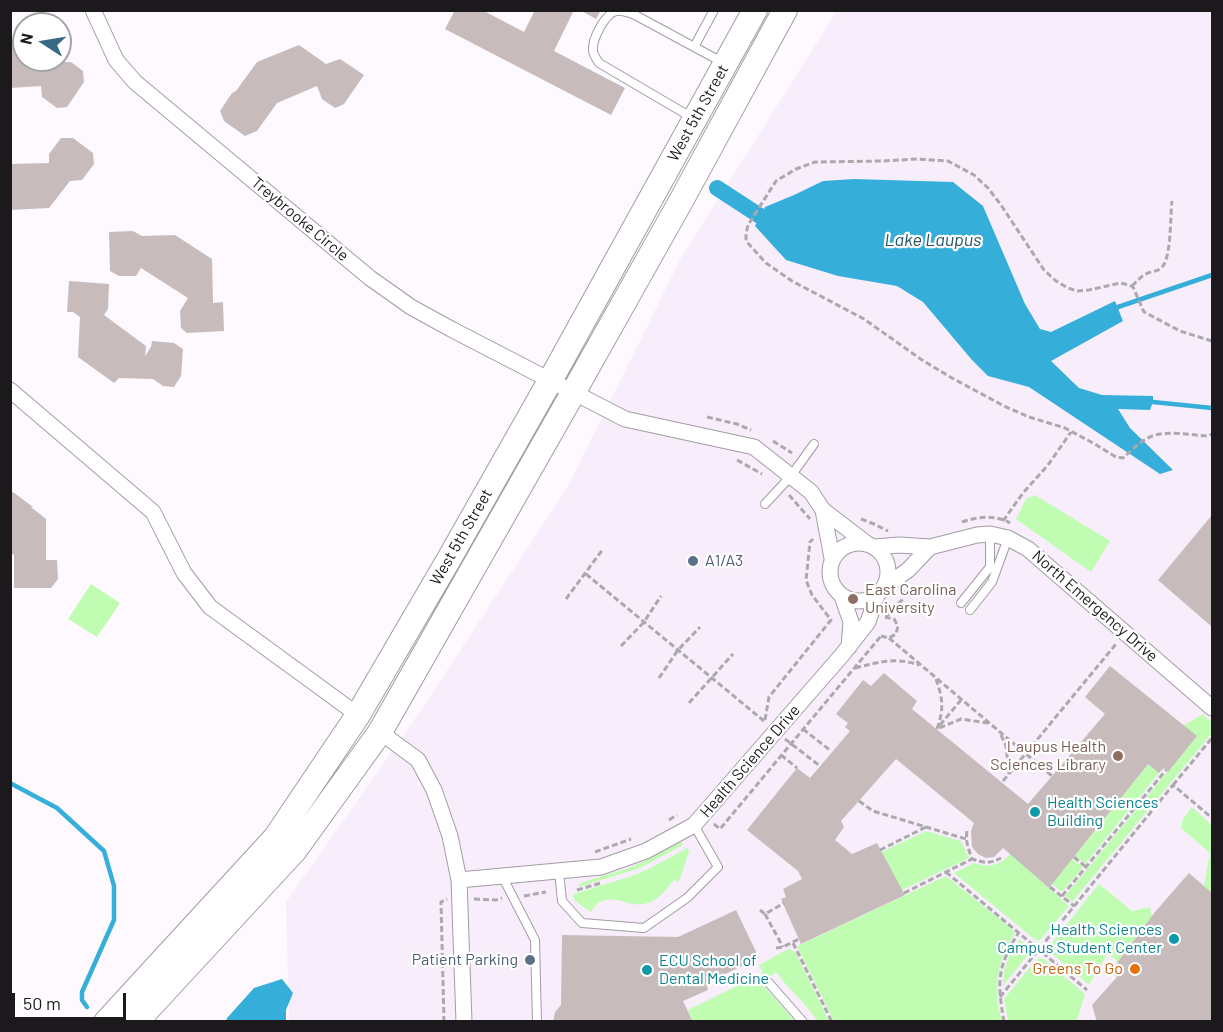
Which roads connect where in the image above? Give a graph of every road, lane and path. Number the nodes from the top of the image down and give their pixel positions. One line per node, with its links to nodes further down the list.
1 (93, 10): 11 (street, Treybrooke Circle)
2 (714, 10): 5 (lane)
3 (755, 10): 6 (main road, West 5th Street)
4 (785, 10): 13 (main road, West 5th Street)
5 (694, 47): 6 (lane); 7 (lane)
6 (726, 64): 7 (main road, West 5th Street)
7 (695, 119): 11 (main road, West 5th Street)
8 (1172, 201): 9 (path)
9 (1133, 287): 10 (path); 14 (path)
10 (1212, 341)
11 (550, 381): 13 (street); 62 (main road, West 5th Street)
12 (10, 390): 62 (street)
13 (573, 393): 18 (street); 67 (main road, West 5th Street)
14 (1071, 432): 15 (path); 24 (path)
15 (1212, 434)
16 (814, 444): 18 (lane)
17 (734, 459): 19 (path)
18 (790, 476): 21 (lane); 22 (street)
19 (770, 478)
20 (789, 495): 25 (path)
21 (765, 504)
22 (823, 510): 30 (street); 33 (street)
23 (859, 519): 28 (path)
24 (1004, 519)
25 (814, 525)
26 (990, 534): 29 (street, North Emergency Drive); 31 (street, North Emergency Drive); 40 (lane)
27 (815, 537): 64 (path)
28 (894, 537)
29 (1008, 538): 41 (lane); 47 (street, North Emergency Drive)
30 (871, 545): 31 (street, North Emergency Drive); 33 (street, North Emergency Drive); 36 (street)
31 (930, 547): 36 (street)
32 (603, 549): 34 (path)
33 (832, 558): 38 (street)
34 (586, 574): 39 (path); 44 (path)
35 (908, 587): 42 (path)
36 (880, 592): 38 (street); 51 (street, Health Science Drive)
37 (661, 596): 44 (path)
38 (842, 596): 51 (street)
39 (566, 598)
40 (961, 603)
41 (970, 610)
42 (886, 617): 43 (path); 49 (path)
43 (879, 621)
44 (644, 622): 50 (path); 52 (path)
45 (700, 627): 52 (path)
46 (877, 629): 48 (path)
47 (1125, 632): 61 (street, North Emergency Drive); 72 (path)
48 (881, 636): 49 (path); 55 (path)
49 (889, 638): 54 (path)
50 (621, 646)
51 (849, 647): 64 (street, Health Science Drive)
52 (678, 650): 56 (path); 57 (path)
53 (733, 654): 57 (path)
54 (922, 666): 55 (path); 58 (path)
55 (854, 669): 65 (path)
56 (659, 678)
57 (711, 678): 60 (path); 64 (path)
58 (935, 678): 59 (path); 66 (path)
59 (962, 700): 63 (path); 66 (path)
60 (689, 703)
61 (1212, 708)
62 (358, 715): 119 (main road, West 5th Street)
63 (989, 723): 66 (path); 68 (path)
64 (770, 726): 70 (path); 86 (street, Health Science Drive)
65 (803, 729): 70 (path); 71 (path)
66 (936, 729)
67 (380, 732): 100 (street); 120 (main road, West 5th Street)
68 (1001, 733): 72 (path); 77 (path)
69 (1212, 738): 80 (path)
70 (791, 744): 73 (path); 74 (path)
71 (831, 751)
72 (1025, 754): 77 (path); 78 (path)
73 (781, 755): 75 (path); 85 (path)
74 (819, 766)
75 (797, 768)
76 (1166, 770): 96 (path)
77 (1009, 774): 79 (path)
78 (1052, 776)
79 (1003, 781)
80 (1173, 785): 83 (path); 107 (path)
81 (859, 801): 87 (path)
82 (677, 815): 84 (path)
83 (1212, 818)
84 (668, 821)
85 (714, 824)
86 (694, 825): 97 (street, Health Science Drive); 97 (lane)
87 (926, 828): 90 (path); 91 (path)
88 (967, 831): 90 (path)
89 (640, 836): 92 (path)
90 (966, 840): 95 (path)
91 (880, 850)
92 (592, 852)
93 (1074, 857): 96 (path)
94 (1001, 858): 95 (path)
95 (972, 859): 98 (path)
96 (1086, 867): 105 (path)
97 (559, 871): 99 (street, Health Science Drive)
98 (946, 872): 103 (path); 110 (path)
99 (502, 876): 100 (street, Health Science Drive); 122 (lane)
100 (459, 880): 121 (street)
101 (1050, 886): 105 (path)
102 (546, 892): 104 (path)
103 (904, 893)
104 (524, 896)
105 (1062, 896): 107 (path)
106 (784, 903): 109 (path)
107 (1074, 906): 115 (path)
108 (760, 910): 109 (path)
109 (765, 914): 113 (path)
110 (1019, 932): 115 (path); 118 (path)
111 (799, 939): 112 (path)
112 (793, 943): 113 (path); 124 (path)
113 (783, 947): 114 (path)
114 (776, 948)
115 (1039, 949): 117 (path); 118 (path)
116 (770, 983): 123 (lane)
117 (1087, 990)
118 (1000, 997): 125 (path)
119 (106, 1022)
120 (136, 1022)
121 (464, 1022)
122 (537, 1022)
123 (804, 1022)
124 (832, 1022)
125 (1004, 1022)

